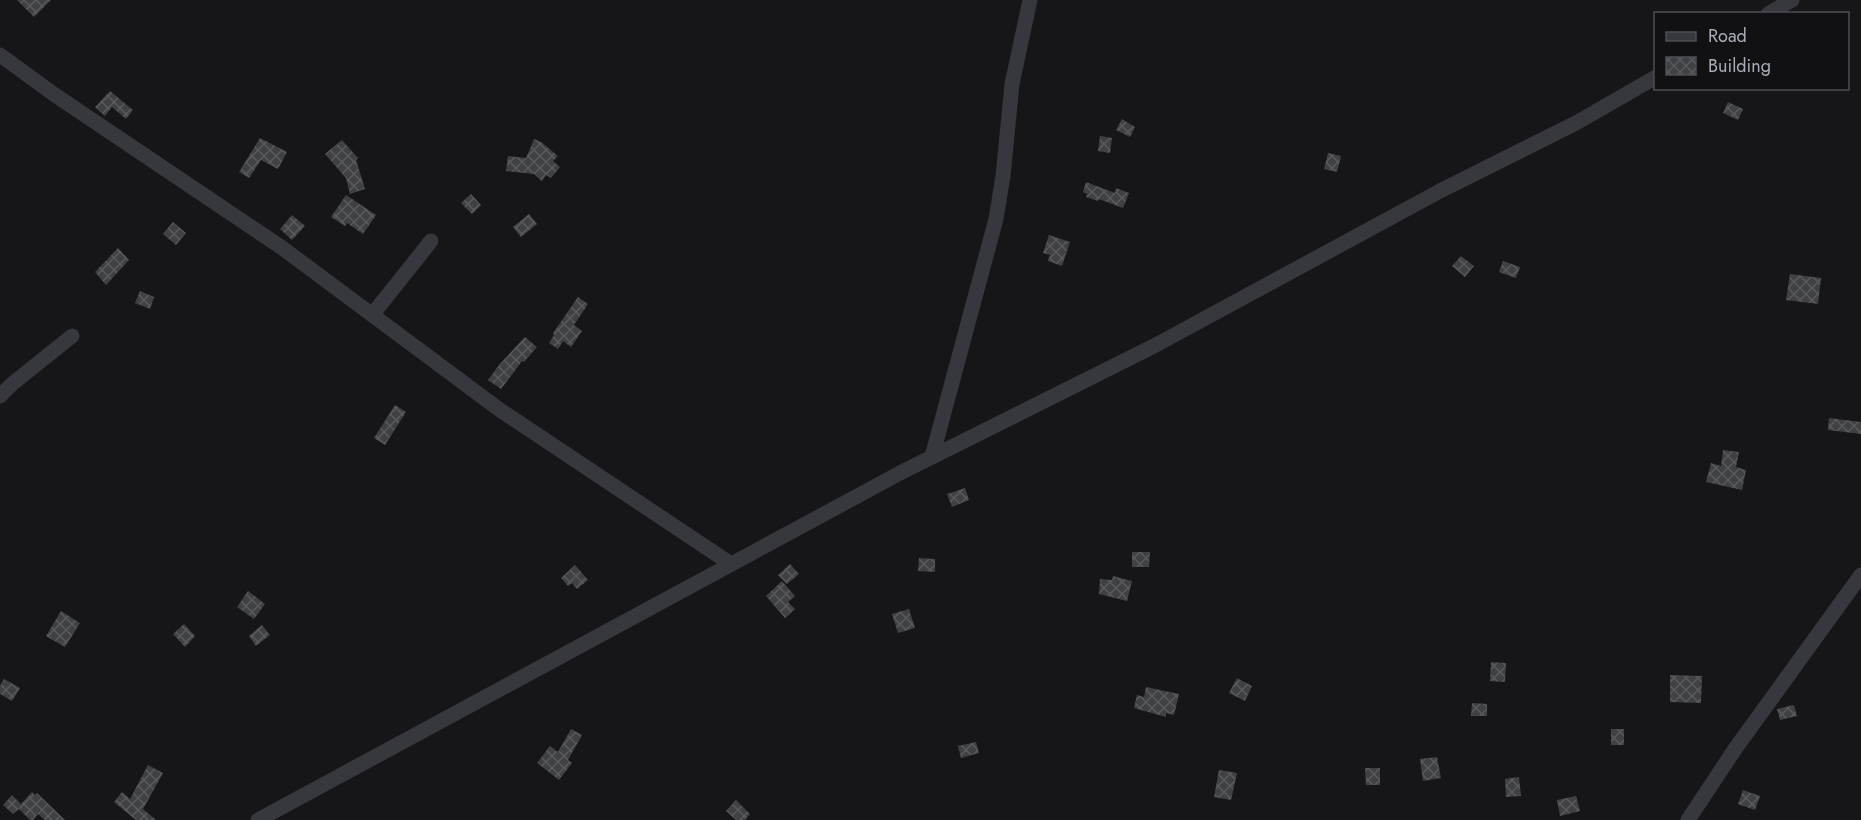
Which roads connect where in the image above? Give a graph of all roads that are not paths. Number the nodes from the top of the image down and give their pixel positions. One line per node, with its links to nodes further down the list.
1 (1030, 0): 10 (street)
2 (1792, 0): 3 (street)
3 (1771, 12)
4 (0, 55): 7 (street)
5 (1654, 78): 10 (street)
6 (431, 241): 7 (street)
7 (372, 315): 11 (street)
8 (72, 336): 9 (street)
9 (0, 396)
10 (932, 457): 11 (street)
11 (731, 564): 13 (street)
12 (1861, 575): 14 (street)
13 (258, 820)
14 (1688, 820)

